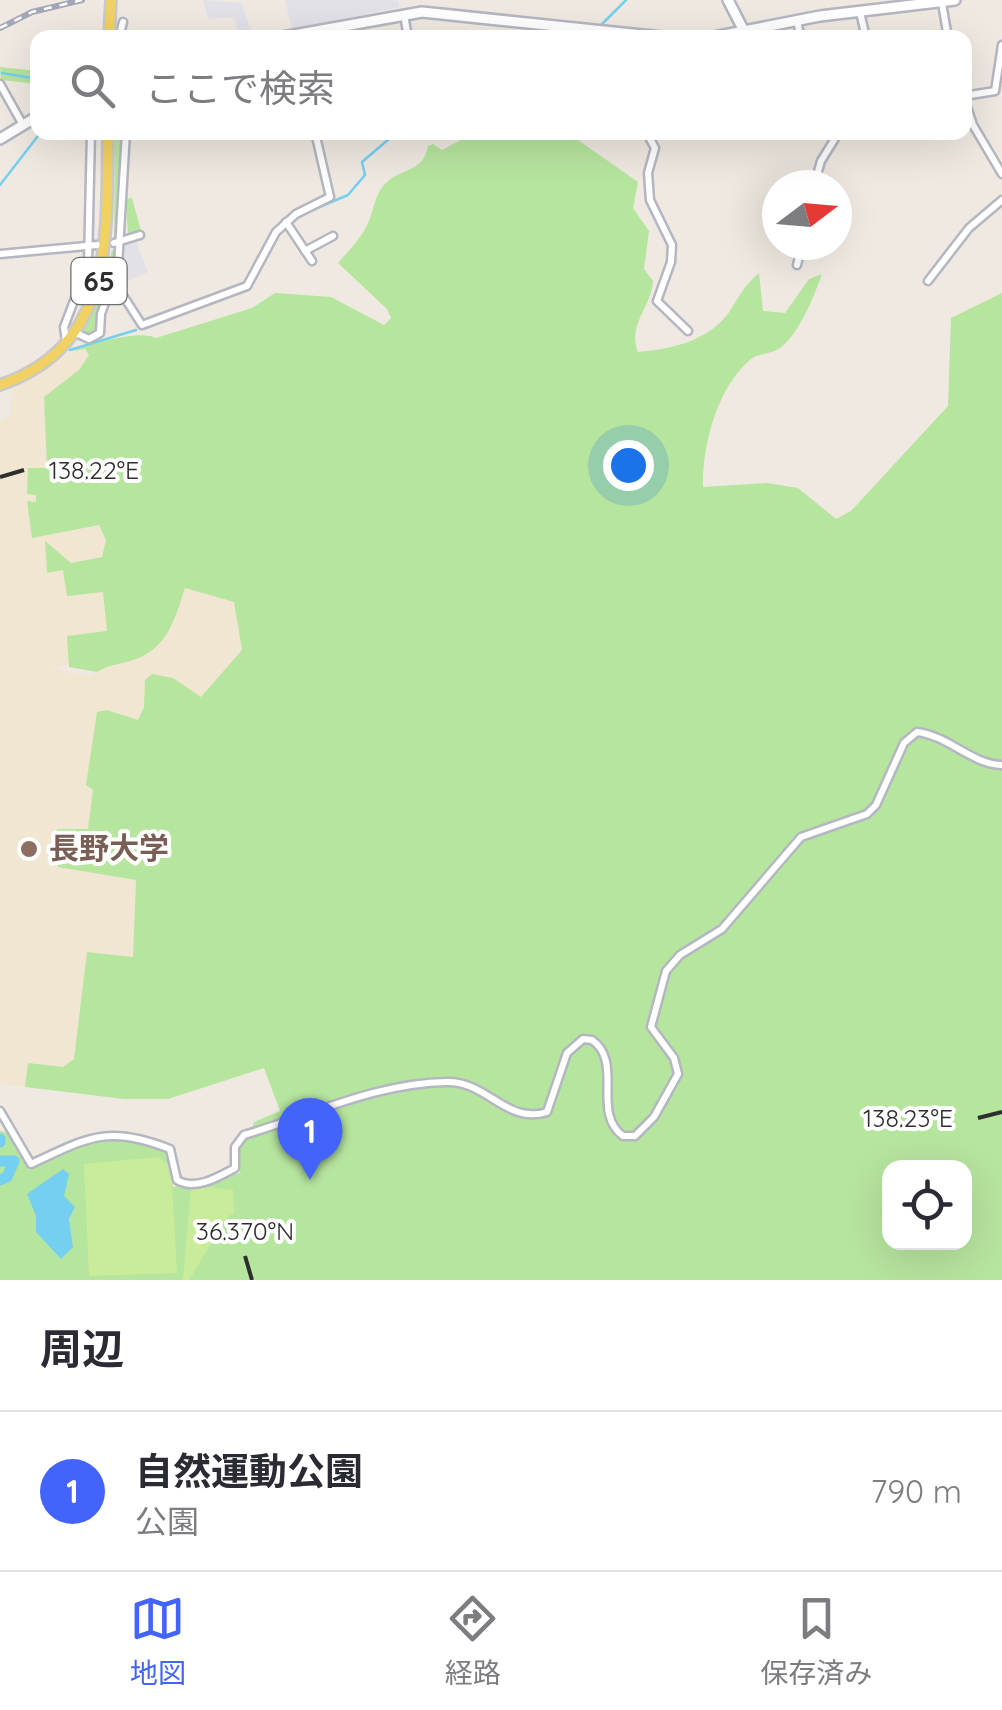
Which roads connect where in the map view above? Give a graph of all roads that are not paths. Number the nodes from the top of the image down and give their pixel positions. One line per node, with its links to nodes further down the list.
1 (728, 0): 14 (street)
2 (955, 0): 4 (street)
3 (111, 1): 9 (main road)
4 (942, 2): 5 (street); 18 (street)
5 (860, 12): 7 (street); 17 (street)
6 (404, 14): 11 (street); 12 (street); 13 (street)
7 (797, 20): 15 (street); 16 (street)
8 (123, 22): 10 (street)
9 (110, 30)
10 (121, 30)
11 (320, 30)
12 (407, 30)
13 (581, 30)
14 (743, 30)
15 (749, 30)
16 (799, 30)
17 (864, 30)
18 (947, 30)
19 (1002, 45): 21 (street)
20 (0, 84): 24 (street)
21 (972, 95)
22 (30, 120): 24 (street)
23 (972, 122): 33 (street)
24 (22, 125): 25 (street)
25 (0, 139)
26 (91, 140): 39 (street)
27 (108, 140): 48 (main road, 65)
28 (125, 140): 38 (street)
29 (317, 140): 35 (street)
30 (650, 140): 47 (street)
31 (834, 140): 32 (street)
32 (818, 170)
33 (1002, 174)
34 (1002, 200): 45 (street)
35 (286, 222): 40 (street); 46 (street)
36 (140, 235): 38 (street)
37 (333, 236): 40 (street)
38 (118, 242): 46 (street)
39 (93, 245): 41 (street); 48 (street)
40 (305, 250): 43 (street)
41 (0, 254)
42 (798, 260): 44 (street)
43 (312, 261)
44 (797, 265)
45 (928, 281)
46 (115, 283): 48 (street)
47 (688, 330)
48 (70, 336): 49 (main road, 65)
49 (0, 384)
50 (1002, 765): 53 (street)
51 (0, 1111): 53 (street)
52 (0, 1130): 53 (street)
53 (13, 1130)

